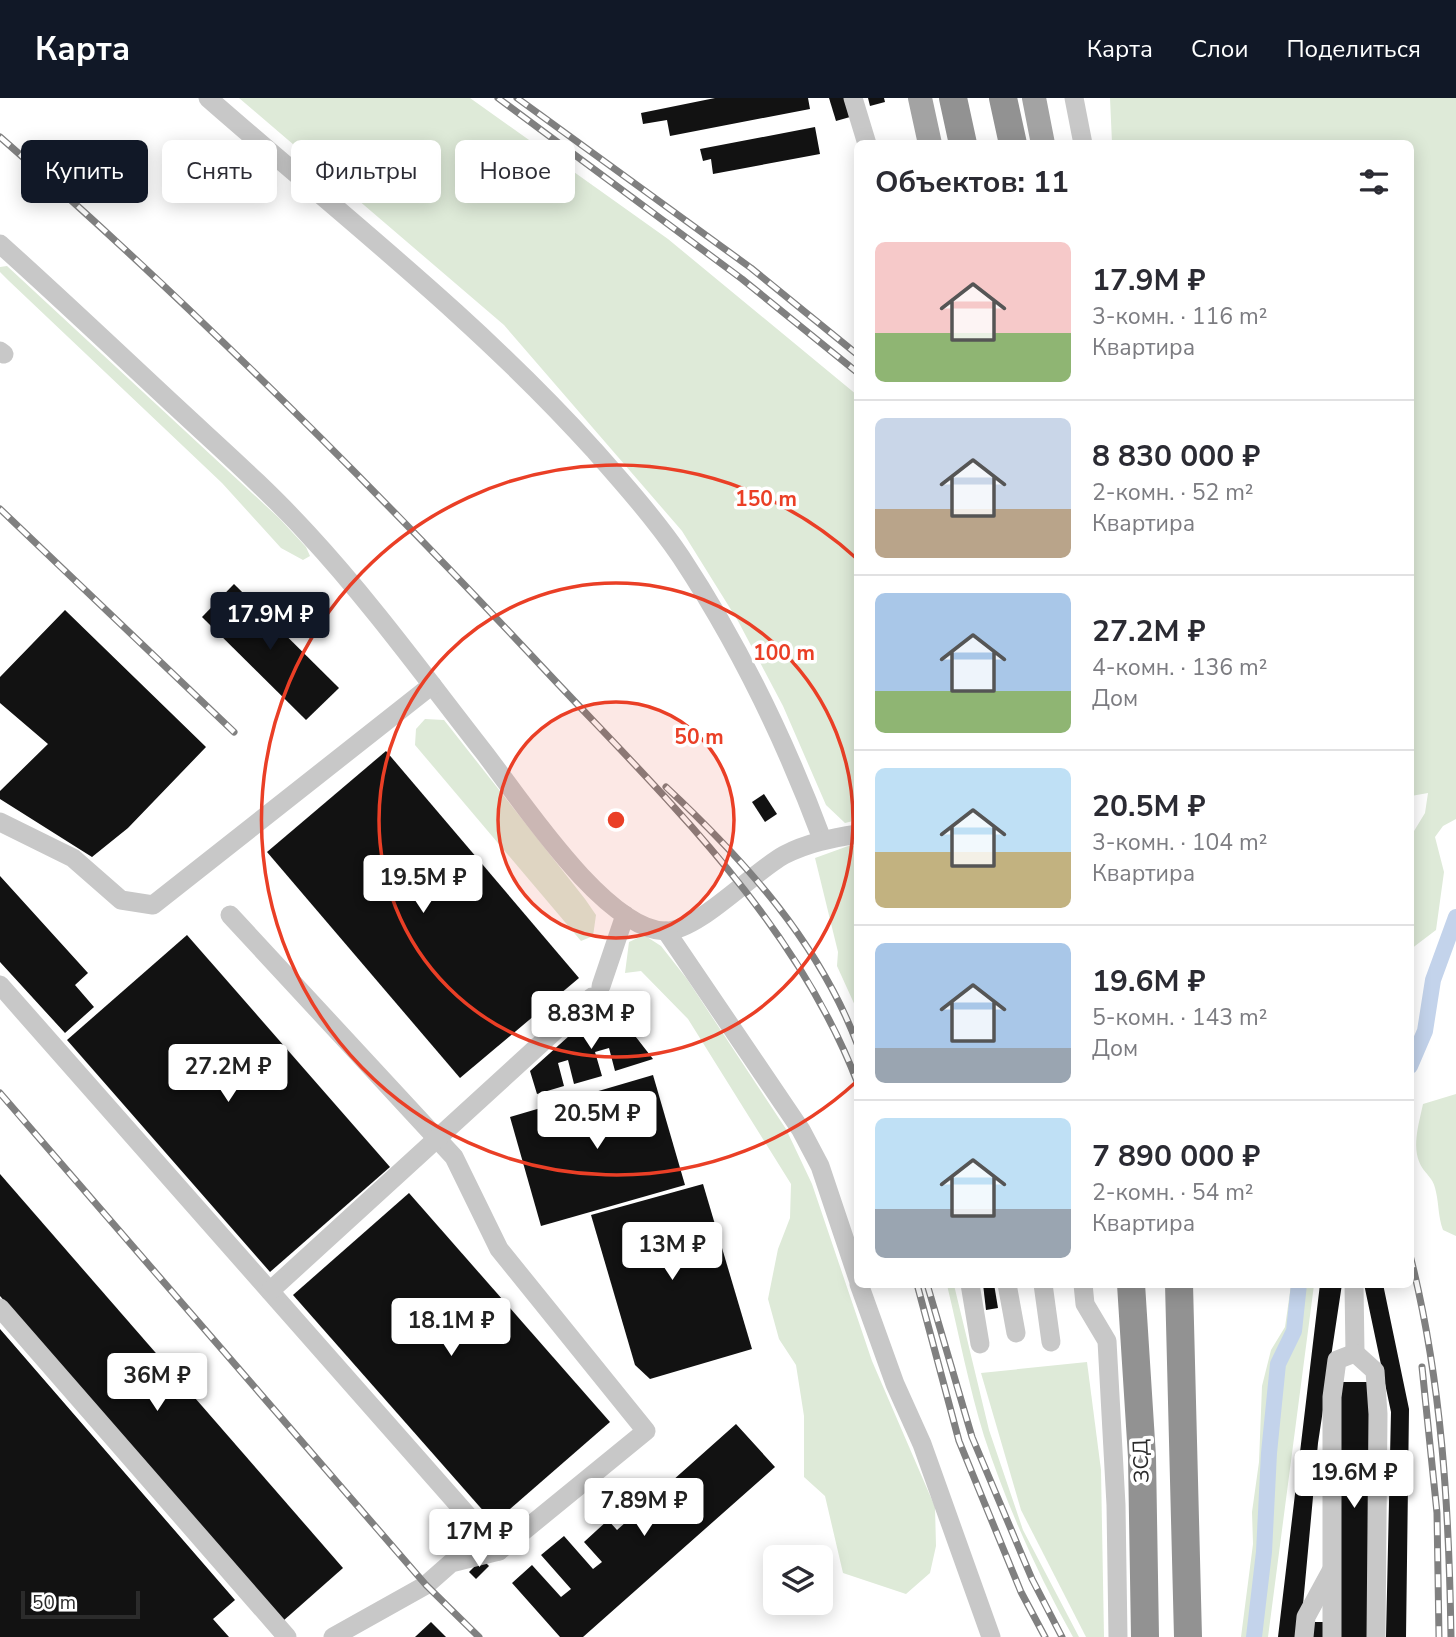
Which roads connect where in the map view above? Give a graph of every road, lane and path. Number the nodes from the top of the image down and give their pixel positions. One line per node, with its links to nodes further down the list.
1 (208, 98): 18 (street)
2 (853, 98): 8 (street)
3 (920, 98): 9 (main road)
4 (953, 98): 10 (highway)
5 (1003, 98): 11 (highway)
6 (1034, 98): 12 (main road)
7 (1074, 98): 13 (street)
8 (866, 140)
9 (929, 140)
10 (962, 140)
11 (1012, 140)
12 (1042, 140)
13 (1082, 140)
14 (0, 244): 15 (street)
15 (432, 685): 16 (street); 20 (street)
16 (0, 822)
17 (854, 835): 18 (street)
18 (822, 839): 21 (street)
19 (230, 915): 23 (street)
20 (625, 915): 21 (street); 23 (street)
21 (666, 931): 24 (street)
22 (0, 985): 33 (street)
23 (438, 1139): 33 (street); 39 (street)
24 (854, 1267)
25 (860, 1288): 43 (street)
26 (971, 1288): 37 (street)
27 (1008, 1288): 35 (street)
28 (1044, 1288): 36 (street)
29 (1083, 1288): 44 (street)
30 (1131, 1288): 45 (highway, ЗСД)
31 (1179, 1288): 46 (highway, ЗСД)
32 (1354, 1288): 38 (street)
33 (270, 1291): 39 (street)
34 (0, 1308): 41 (street)
35 (1016, 1333)
36 (1051, 1342)
37 (980, 1344)
38 (1355, 1353): 40 (street); 49 (street)
39 (499, 1550): 42 (street)
40 (1332, 1570): 47 (street); 48 (street)
41 (287, 1637)
42 (333, 1637)
43 (991, 1637)
44 (1118, 1637)
45 (1145, 1637)
46 (1188, 1637)
47 (1304, 1637)
48 (1332, 1637)
49 (1376, 1637)

